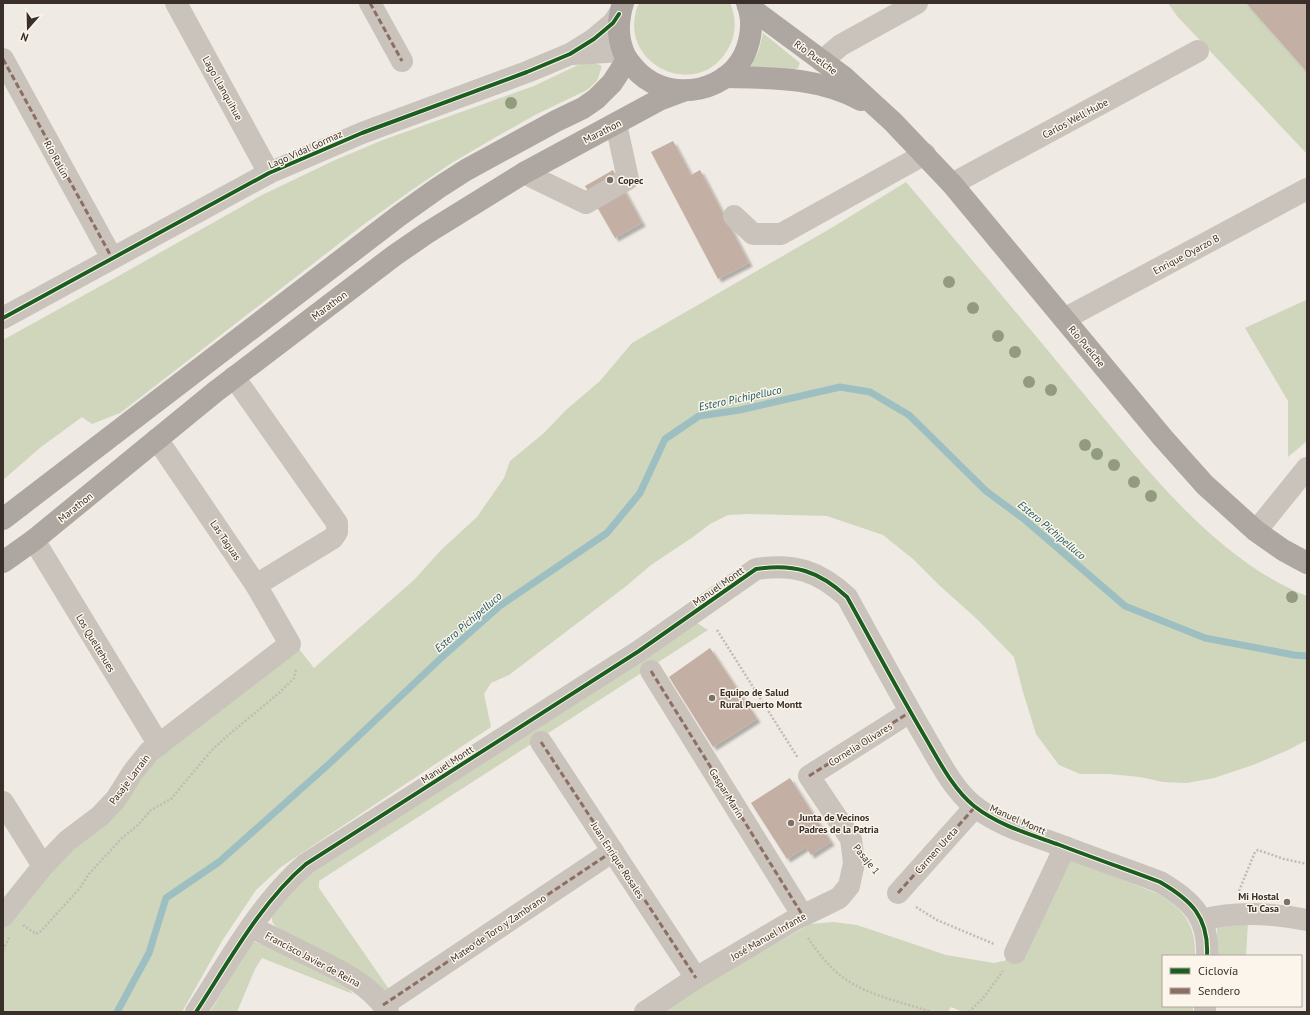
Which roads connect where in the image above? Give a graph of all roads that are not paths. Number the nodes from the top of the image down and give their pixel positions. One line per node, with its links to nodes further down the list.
1 (176, 3): 17 (street, Lago Llanquihue)
2 (370, 3): 10 (street)
3 (917, 3): 11 (street)
4 (748, 5): 11 (main road, Río Puelche); 12 (main road)
5 (621, 9): 7 (street, Lago Vidal Gormaz); 8 (main road)
6 (1198, 51): 19 (street, Carlos Well Hube)
7 (570, 54): 8 (street, Lago Vidal Gormaz); 17 (street, Lago Vidal Gormaz)
8 (625, 55): 13 (main road); 28 (main road)
9 (3, 59): 22 (street, Río Ralún)
10 (402, 61)
11 (822, 61): 14 (main road, Río Puelche)
12 (725, 77): 13 (main road); 14 (main road, Río Puelche)
13 (683, 91): 15 (main road, Marathon)
14 (882, 111): 16 (main road, Río Puelche)
15 (616, 124): 18 (main road, Marathon); 18 (street)
16 (925, 154): 19 (main road, Río Puelche); 21 (street)
17 (269, 173): 22 (street, Lago Vidal Gormaz)
18 (524, 173): 25 (main road, Marathon)
19 (952, 184): 24 (main road, Río Puelche)
20 (1307, 189): 24 (street, Enrique Oyarzo B)
21 (734, 216)
22 (112, 258): 23 (street, Lago Vidal Gormaz)
23 (3, 318)
24 (1064, 319): 29 (main road, Río Puelche)
25 (234, 377): 26 (main road, Marathon); 33 (street)
26 (157, 439): 30 (main road, Marathon); 33 (street, Las Taguas)
27 (1307, 468): 29 (street)
28 (3, 519)
29 (1256, 531): 32 (main road, Río Puelche)
30 (34, 540): 31 (main road, Marathon); 38 (street, Los Queltehues)
31 (3, 562)
32 (1307, 563)
33 (256, 585): 34 (street, Las Taguas)
34 (290, 644): 38 (street, Pasaje Larraín)
35 (651, 671): 47 (street, Gaspar Marín)
36 (910, 712): 39 (street, Cornelia Olivares); 41 (street, Manuel Montt); 51 (street, Manuel Montt)
37 (541, 742): 44 (street, Juan Enrique Rosales)
38 (159, 745): 45 (street, Pasaje Larraín)
39 (809, 776): 42 (street, Pasaje 1)
40 (3, 802): 45 (street)
41 (975, 807): 43 (street, Manuel Montt); 46 (street, Carmen Ureta)
42 (851, 840): 47 (street, José Manuel Infante)
43 (1064, 847): 49 (street, Manuel Montt); 52 (street)
44 (613, 851): 54 (street, Juan Enrique Rosales); 55 (street, Mateo de Toro y Zambrano)
45 (43, 866): 48 (street, Pasaje Larraín)
46 (898, 893)
47 (799, 917): 54 (street, José Manuel Infante)
48 (11, 919)
49 (1202, 920): 50 (street); 53 (street, Manuel Montt)
50 (1307, 920)
51 (251, 927): 55 (street, Francisco Javier de Reina); 56 (street, Manuel Montt)
52 (1015, 953)
53 (1207, 955)
54 (696, 978): 57 (street, José Manuel Infante)
55 (385, 1008)
56 (196, 1012)
57 (645, 1012)

